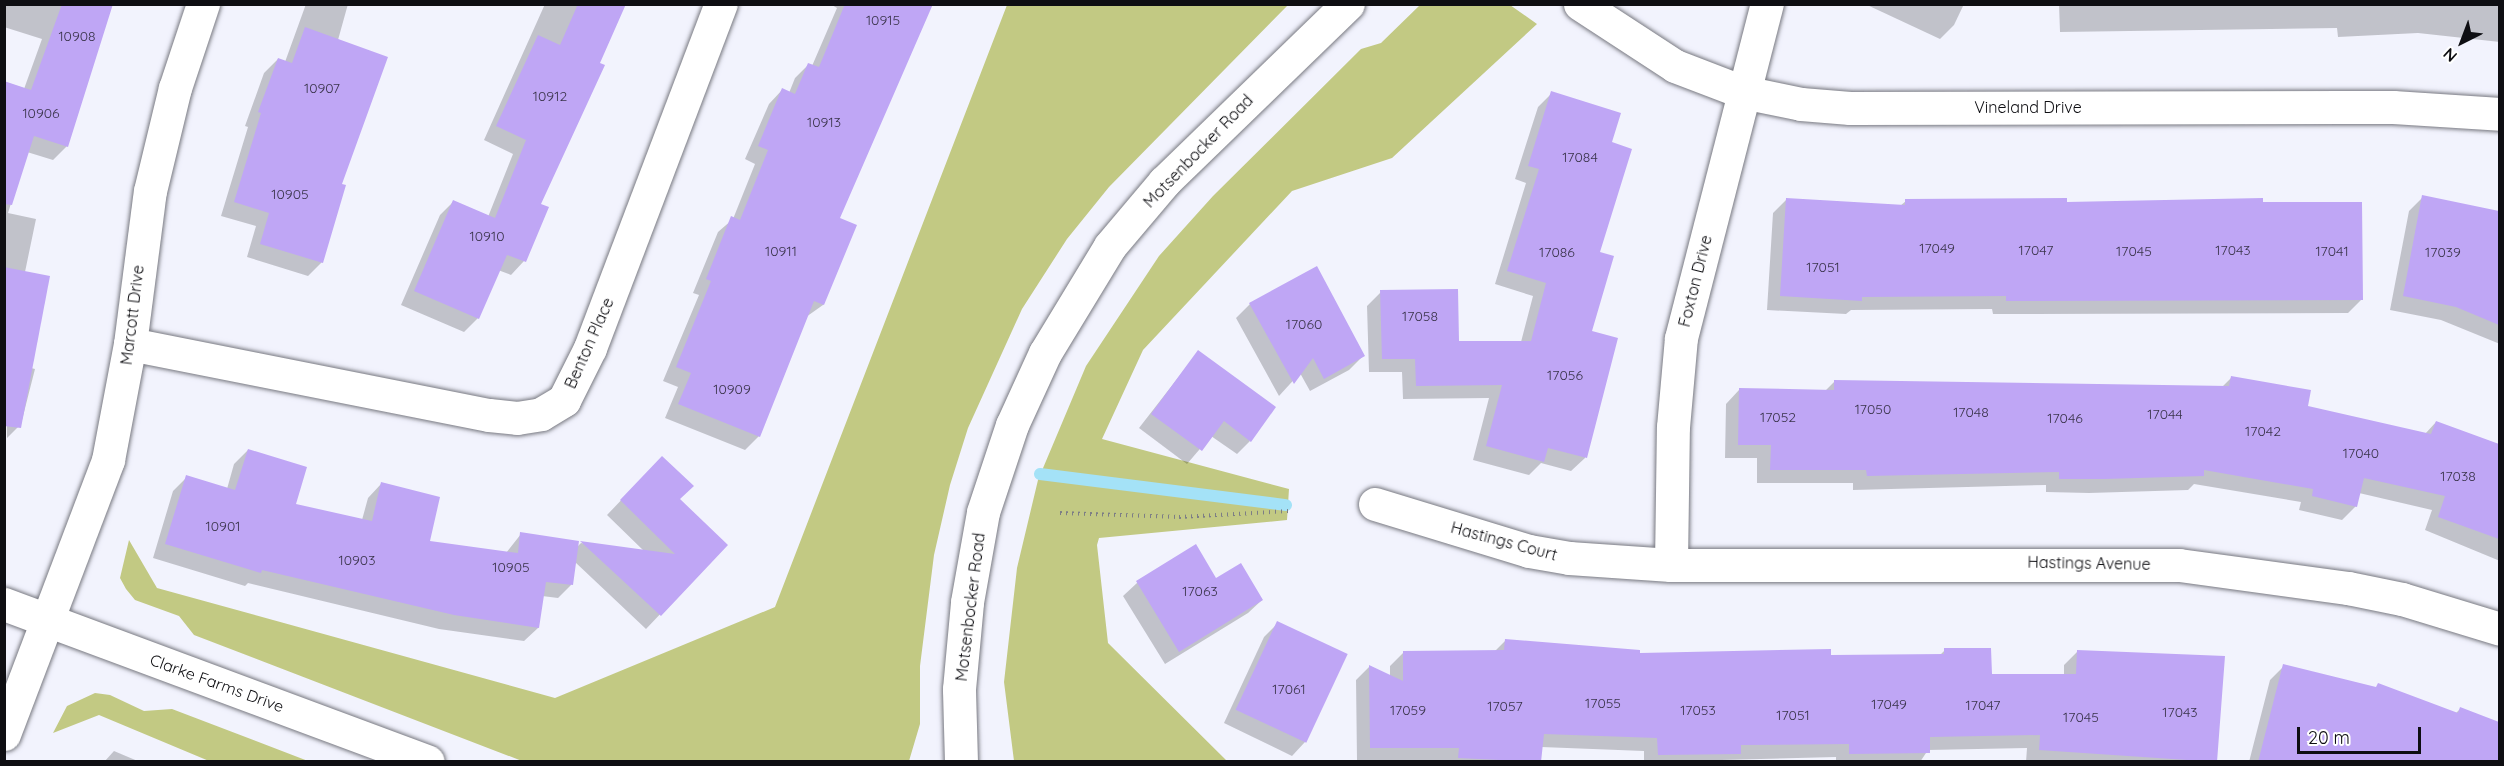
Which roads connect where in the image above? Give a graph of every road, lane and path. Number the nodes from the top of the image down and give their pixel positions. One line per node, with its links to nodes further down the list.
1 (203, 4): 8 (street, Marcott Drive)
2 (721, 4): 8 (street, Benton Place)
3 (1348, 4): 18 (street, Motsenbocker Road)
4 (1580, 4): 6 (street, Vineland Drive)
5 (1767, 4): 6 (street, Foxton Drive)
6 (1743, 92): 7 (street, Vineland Drive); 12 (street, Foxton Drive)
7 (2499, 114)
8 (130, 344): 14 (street, Marcott Drive)
9 (1375, 504): 12 (street, Hastings Court)
10 (1289, 511): 11 (path)
11 (1060, 513)
12 (1671, 565): 15 (street, Hastings Avenue)
13 (4, 604): 14 (street, Clarke Farms Drive)
14 (50, 621): 16 (street, Marcott Drive); 17 (street, Clarke Farms Drive)
15 (2499, 629)
16 (4, 734)
17 (429, 762)
18 (961, 762)

